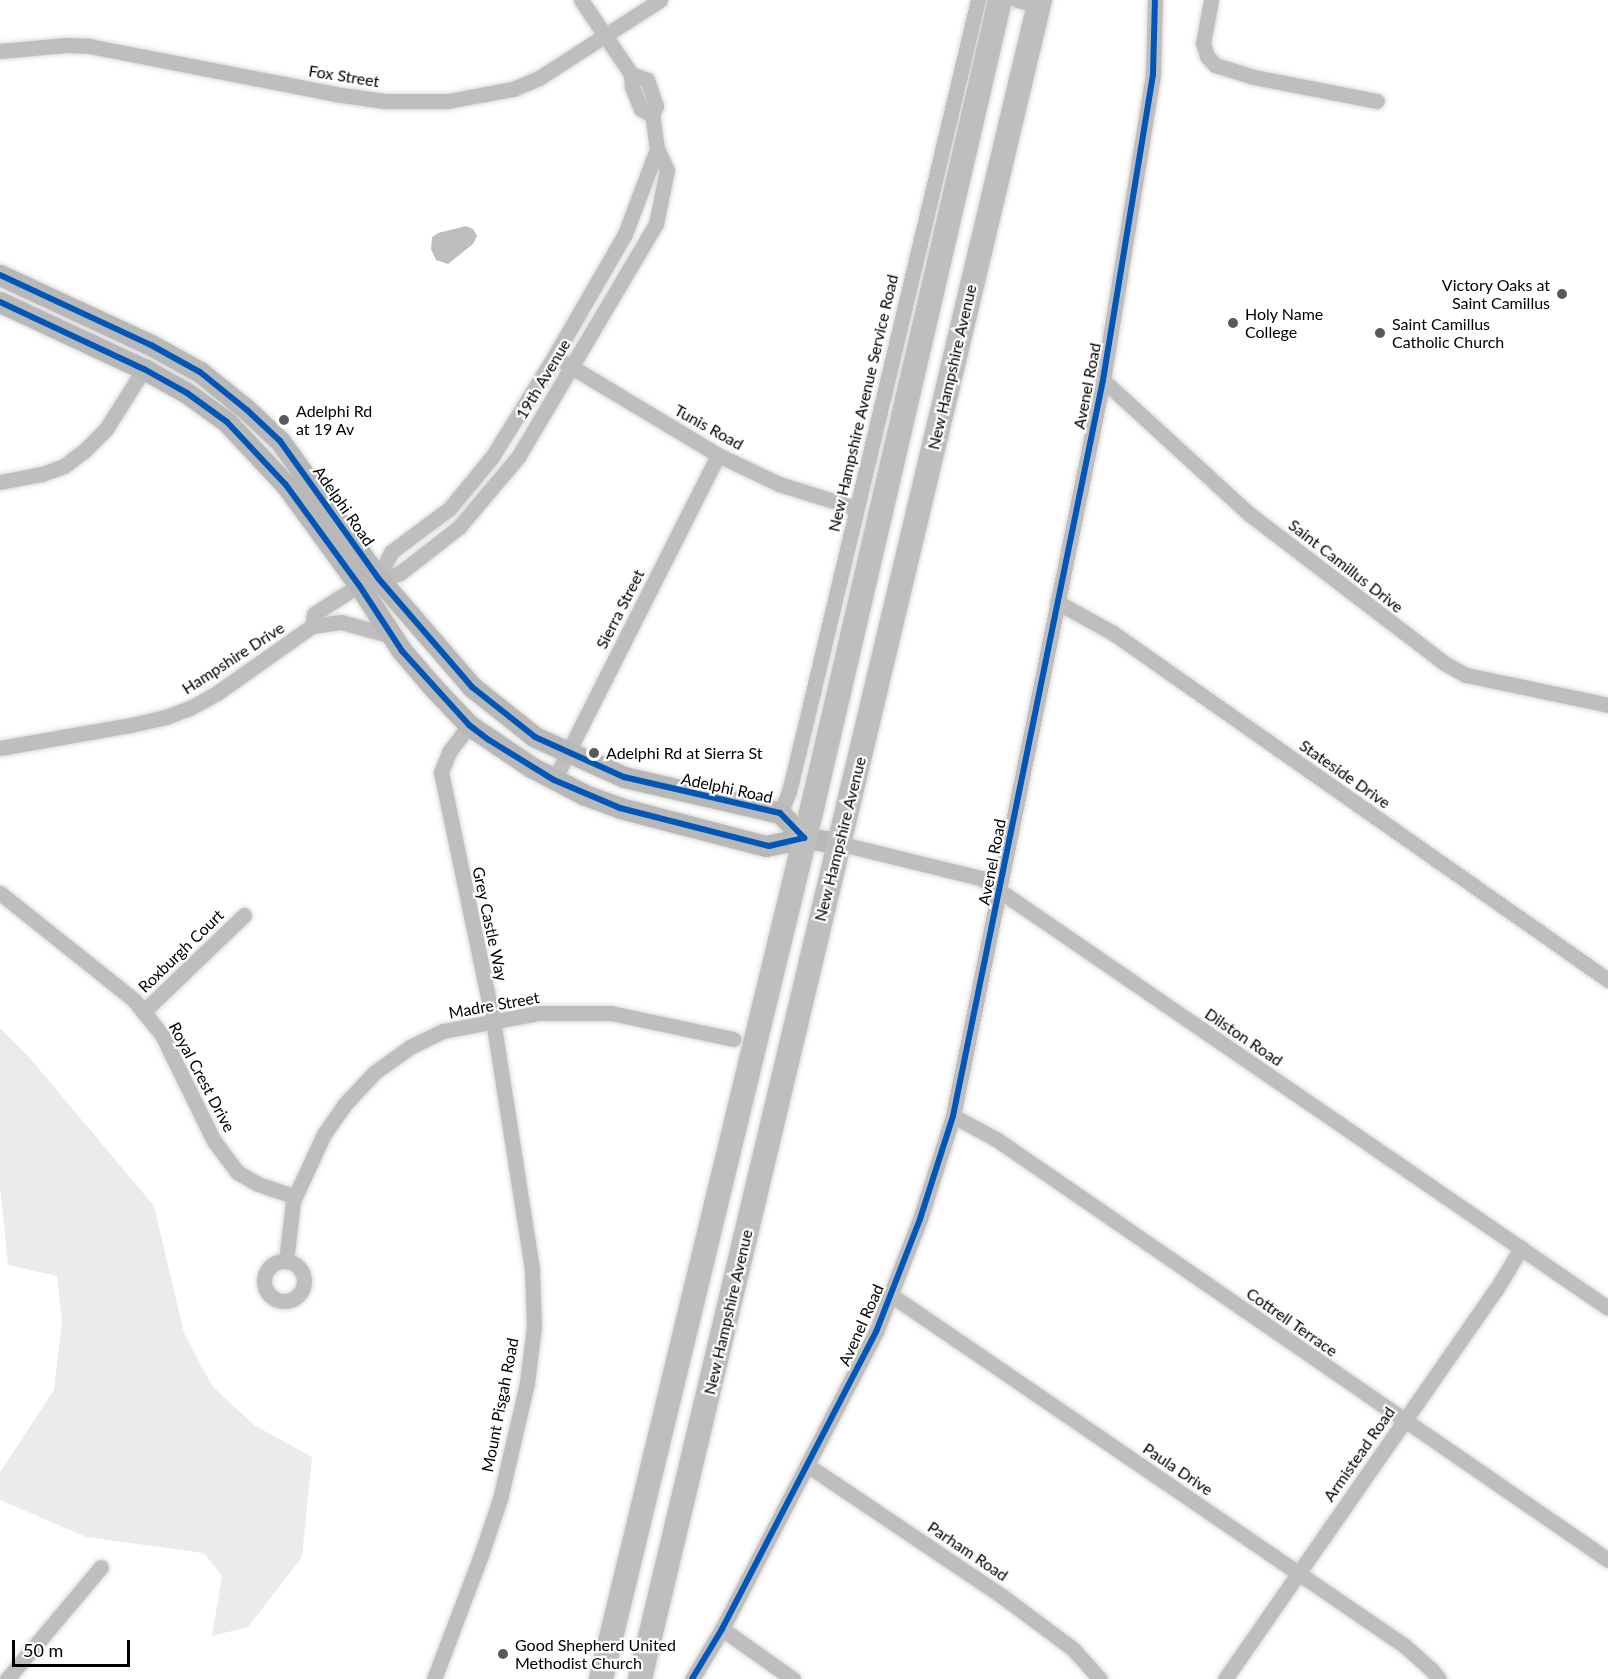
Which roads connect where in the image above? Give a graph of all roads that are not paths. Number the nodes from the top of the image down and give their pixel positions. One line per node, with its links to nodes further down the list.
1 (581, 0): 8 (street, 19th Avenue)
2 (660, 0): 8 (street, Fox Street)
3 (978, 0): 20 (street, New Hampshire Avenue Service Road)
4 (1000, 0): 33 (main road)
5 (1155, 0): 17 (street, Avenel Road)
6 (1211, 0): 10 (street)
7 (1032, 2): 34 (main road, New Hampshire Avenue)
8 (605, 37): 9 (street, Fox Street); 11 (street, 19th Avenue)
9 (0, 51)
10 (1377, 101)
11 (657, 149): 14 (street, 19th Avenue); 15 (street, 19th Avenue)
12 (0, 275): 23 (main road, Adelphi Road)
13 (0, 302): 16 (main road, Adelphi Road)
14 (554, 357): 15 (street, Tunis Road); 21 (street, 19th Avenue)
15 (571, 367): 18 (street, Tunis Road); 22 (street, 19th Avenue)
16 (144, 369): 19 (street); 23 (main road, Adelphi Road)
17 (1103, 380): 24 (street, Avenel Road); 27 (street, Saint Camillus Drive)
18 (718, 454): 20 (street, Tunis Road); 30 (street, Sierra Street)
19 (0, 483)
20 (856, 508): 32 (street, New Hampshire Avenue Service Road)
21 (445, 512): 22 (street); 23 (street, 19th Avenue)
22 (459, 527): 23 (street, 19th Avenue)
23 (369, 581): 25 (street, Hampshire Drive); 26 (main road, Adelphi Road); 30 (main road, Adelphi Road)
24 (1057, 602): 35 (street, Avenel Road); 38 (street, Stateside Drive)
25 (312, 626): 26 (street); 29 (street, Hampshire Drive)
26 (392, 636): 28 (main road, Adelphi Road)
27 (1608, 705)
28 (469, 724): 31 (main road, Adelphi Road); 40 (street, Grey Castle Way)
29 (0, 748)
30 (567, 753): 31 (street, Sierra Street); 32 (main road, Adelphi Road)
31 (554, 780): 33 (main road, Adelphi Road)
32 (780, 813): 33 (main road, Adelphi Road)
33 (804, 838): 34 (main road, Adelphi Road); 56 (main road)
34 (838, 843): 35 (street, Dilston Road); 57 (main road, New Hampshire Avenue)
35 (1000, 892): 42 (street, Avenel Road); 44 (street, Dilston Road)
36 (0, 893): 39 (street, Royal Crest Drive)
37 (244, 915): 39 (street, Roxburgh Court)
38 (1608, 980)
39 (143, 1012): 43 (street, Royal Crest Drive)
40 (493, 1021): 41 (street, Madre Street); 43 (street, Madre Street); 55 (street, Mount Pisgah Road)
41 (733, 1039)
42 (953, 1116): 46 (street, Avenel Road); 48 (street, Cottrell Terrace)
43 (295, 1197): 45 (street, Madre Street)
44 (1521, 1248): 47 (street, Dilston Road); 48 (street, Armistead Road)
45 (286, 1261)
46 (891, 1295): 49 (street, Avenel Road); 52 (street, Paula Drive)
47 (1608, 1308)
48 (1404, 1421): 50 (street, Cottrell Terrace); 52 (street, Armistead Road)
49 (807, 1465): 53 (street, Avenel Road); 60 (street, Parham Road)
50 (1608, 1560)
51 (102, 1567): 54 (street)
52 (1299, 1574): 61 (street, Armistead Road); 62 (street, Paula Drive)
53 (722, 1629): 58 (street, Avenel Road); 59 (street)
54 (7, 1679)
55 (434, 1679)
56 (601, 1679)
57 (640, 1679)
58 (692, 1679)
59 (793, 1679)
60 (1100, 1679)
61 (1225, 1679)
62 (1439, 1679)

